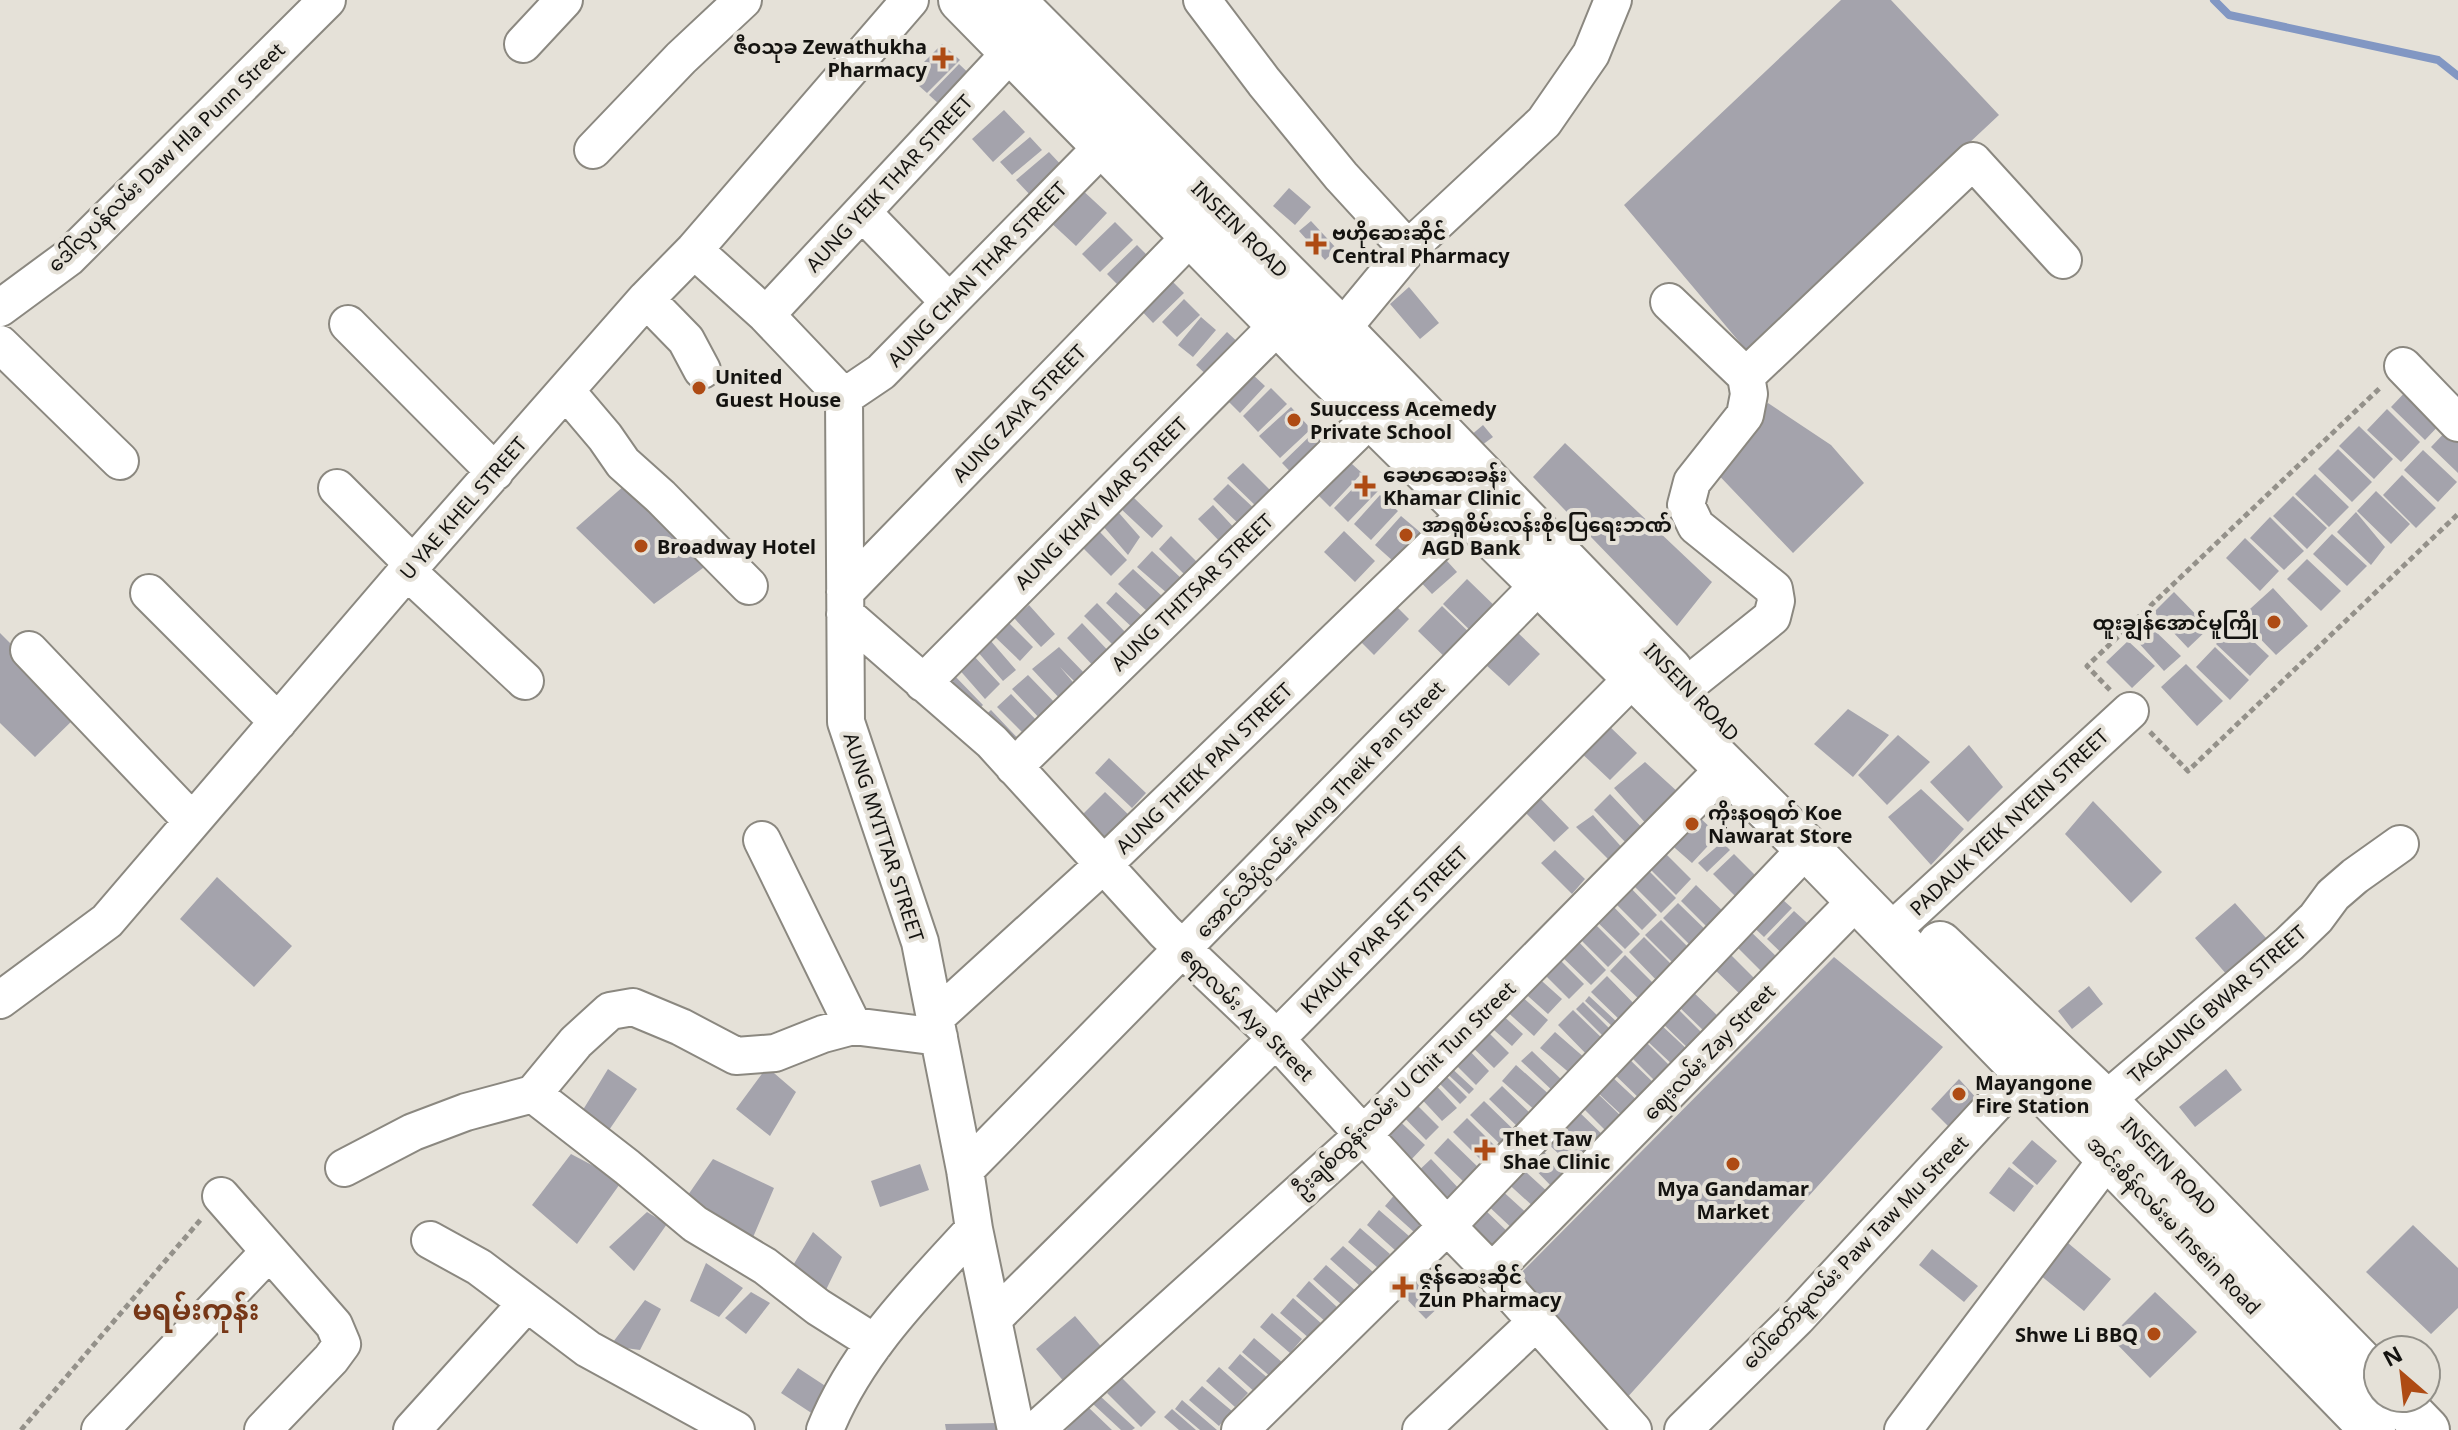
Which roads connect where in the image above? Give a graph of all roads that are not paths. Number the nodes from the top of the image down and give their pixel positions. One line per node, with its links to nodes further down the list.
1 (327, 0): 21 (street, ဒေါ်လှပန်လမ်း Daw Hla Punn Street)
2 (564, 0): 9 (street)
3 (743, 0): 12 (street)
4 (910, 0): 16 (street, U YAE KHEL STREET)
5 (961, 0): 10 (main road, INSEIN ROAD)
6 (1012, 0): 26 (main road, INSEIN ROAD)
7 (1202, 0): 15 (street)
8 (1613, 0): 15 (street)
9 (523, 44)
10 (1012, 51): 11 (main road, INSEIN ROAD); 13 (street, AUNG YEIK THAR STREET)
11 (1104, 145): 14 (main road, INSEIN ROAD); 19 (street, AUNG CHAN THAR STREET)
12 (593, 150)
13 (862, 212): 19 (street); 22 (street, AUNG YEIK THAR STREET)
14 (1192, 235): 24 (main road, INSEIN ROAD); 42 (street, AUNG ZAYA STREET)
15 (1408, 249): 26 (street)
16 (694, 250): 18 (street, U YAE KHEL STREET); 22 (street)
17 (2063, 260): 29 (street)
18 (646, 299): 28 (street); 30 (street, U YAE KHEL STREET)
19 (949, 302): 31 (street, AUNG CHAN THAR STREET)
20 (1669, 302): 29 (street)
21 (0, 308)
22 (766, 315): 31 (street)
23 (348, 324): 35 (street)
24 (1279, 324): 26 (main road, INSEIN ROAD); 46 (street, AUNG KHAY MAR STREET)
25 (0, 344): 34 (street)
26 (1327, 344): 32 (main road, INSEIN ROAD)
27 (2403, 366): 33 (street)
28 (702, 370)
29 (1746, 376): 47 (street)
30 (566, 391): 35 (street, U YAE KHEL STREET); 40 (street)
31 (844, 397): 42 (street, AUNG MYITTAR STREET)
32 (1385, 403): 37 (main road, INSEIN ROAD); 47 (main road, INSEIN ROAD); 50 (street, AUNG THITSAR STREET)
33 (2458, 423)
34 (120, 461)
35 (495, 472): 38 (street, U YAE KHEL STREET)
36 (337, 488): 38 (street)
37 (1468, 513): 39 (main road, INSEIN ROAD); 56 (street, AUNG THEIK PAN STREET)
38 (410, 568): 45 (street); 49 (street, U YAE KHEL STREET)
39 (1540, 584): 44 (main road, INSEIN ROAD); 59 (street, အောင်သိပ္ပံလမ်း Aung Theik Pan Street)
40 (749, 586)
41 (149, 593): 49 (street)
42 (845, 603): 46 (street, ဧရာလမ်း Aya Street); 62 (street, AUNG MYITTAR STREET)
43 (29, 650): 52 (street)
44 (1635, 676): 51 (main road, INSEIN ROAD); 63 (street, KYAUK PYAR SET STREET)
45 (525, 681)
46 (923, 683): 50 (street, ဧရာလမ်း Aya Street)
47 (1686, 686): 58 (main road, INSEIN ROAD)
48 (2130, 711): 58 (street, PADAUK YEIK NYEIN STREET)
49 (278, 722): 52 (street, U YAE KHEL STREET)
50 (1014, 767): 56 (street, ဧရာလမ်း Aya Street)
51 (1725, 768): 55 (main road, INSEIN ROAD); 67 (street, ဦးချစ်ထွန်းလမ်း U Chit Tun Street)
52 (192, 821): 60 (street, U YAE KHEL STREET)
53 (762, 840): 61 (street)
54 (2400, 844): 66 (street, TAGAUNG BWAR STREET)
55 (1807, 848): 57 (main road, အင်းစိန်လမ်းမ Insein Road); 72 (street)
56 (1103, 865): 59 (street, ဧရာလမ်း Aya Street); 62 (street, AUNG THEIK PAN STREET)
57 (1857, 900): 58 (main road, အင်းစိန်လမ်းမ Insein Road); 76 (street, ဈေးလမ်း Zay Street)
58 (1899, 923): 64 (main road, အင်းစိန်လမ်းမ Insein Road)
59 (1183, 949): 63 (street, ဧရာလမ်း Aya Street); 70 (street, အောင်သိပ္ပံလမ်း Aung Theik Pan Street)
60 (0, 1000)
61 (853, 1026): 62 (street); 65 (street)
62 (937, 1028): 70 (street, AUNG MYITTAR STREET)
63 (1276, 1039): 67 (street, ဧရာလမ်း Aya Street); 78 (street, KYAUK PYAR SET STREET)
64 (2036, 1060): 66 (main road, INSEIN ROAD); 68 (main road, အင်းစိန်လမ်းမ Insein Road); 93 (street, ပေါ်တော်မူလမ်း Paw Taw Mu Street)
65 (533, 1094): 69 (street); 80 (street)
66 (2105, 1101): 81 (main road, INSEIN ROAD)
67 (1363, 1135): 72 (street, ဧရာလမ်း Aya Street); 90 (street, ဦးချစ်ထွန်းလမ်း U Chit Tun Street)
68 (2108, 1158): 94 (street); 95 (main road, အင်းစိန်လမ်းမ Insein Road)
69 (344, 1168)
70 (965, 1170): 73 (street, AUNG MYITTAR STREET)
71 (221, 1196): 75 (street)
72 (1447, 1226): 76 (street, ဧရာလမ်း Aya Street); 91 (street)
73 (974, 1229): 78 (street, AUNG MYITTAR STREET); 80 (street)
74 (430, 1240): 77 (street)
75 (269, 1252): 84 (street); 85 (street)
76 (1492, 1272): 79 (street, ဧရာလမ်း Aya Street)
77 (526, 1304): 86 (street); 87 (street)
78 (994, 1318): 89 (street, AUNG MYITTAR STREET)
79 (1535, 1323): 83 (street, ဧရာလမ်း Aya Street); 92 (street)
80 (875, 1343): 88 (street)
81 (2362, 1364)
82 (2412, 1414): 96 (main road)
83 (1614, 1423)
84 (100, 1430)
85 (263, 1430)
86 (412, 1430)
87 (736, 1430)
88 (825, 1430)
89 (1016, 1430)
90 (1036, 1430)
91 (1240, 1430)
92 (1421, 1430)
93 (1683, 1430)
94 (1903, 1430)
95 (2373, 1430)
96 (2427, 1430)

